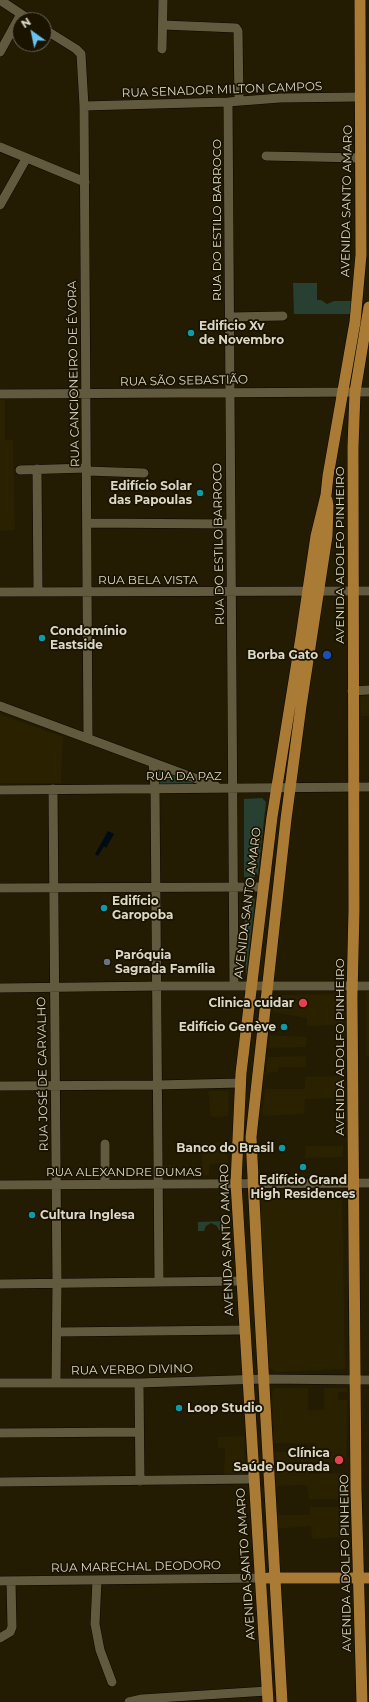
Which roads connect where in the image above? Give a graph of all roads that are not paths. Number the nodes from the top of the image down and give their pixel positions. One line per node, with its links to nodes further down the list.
1 (0, 0): 4 (street)
2 (163, 0): 5 (street)
3 (360, 0): 10 (main road, AVENIDA SANTO AMARO)
4 (18, 12)
5 (163, 25): 8 (street); 11 (street)
6 (12, 30): 9 (street)
7 (52, 34): 13 (street, RUA CANCIONEIRO DE ÉVORA)
8 (162, 49)
9 (0, 52)
10 (360, 97): 11 (street, RUA SENADOR MILTON CAMPOS); 16 (main road, AVENIDA SANTO AMARO)
11 (240, 101): 12 (street, RUA SENADOR MILTON CAMPOS)
12 (228, 102): 13 (street, RUA SENADOR MILTON CAMPOS); 22 (street, RUA DO ESTILO BARROCO)
13 (84, 106): 18 (street, RUA CANCIONEIRO DE ÉVORA)
14 (0, 147): 17 (street)
15 (266, 156): 16 (street)
16 (361, 158): 24 (main road, AVENIDA SANTO AMARO)
17 (26, 159): 18 (street); 19 (street)
18 (85, 182): 28 (street, RUA CANCIONEIRO DE ÉVORA)
19 (0, 205)
20 (369, 307): 25 (main road)
21 (283, 316): 22 (street)
22 (230, 317): 23 (street, RUA DO ESTILO BARROCO)
23 (230, 392): 24 (street, RUA SÃO SEBASTIÃO); 28 (street, RUA SÃO SEBASTIÃO); 34 (street, RUA DO ESTILO BARROCO)
24 (342, 392): 25 (street, RUA SÃO SEBASTIÃO); 36 (main road, AVENIDA SANTO AMARO)
25 (355, 392): 26 (street, RUA SÃO SEBASTIÃO); 37 (main road, AVENIDA ADOLFO PINHEIRO)
26 (369, 392)
27 (0, 394): 28 (street, RUA SÃO SEBASTIÃO)
28 (86, 394): 30 (street, RUA CANCIONEIRO DE ÉVORA)
29 (37, 469): 30 (street); 31 (street); 40 (street)
30 (87, 469): 32 (street); 33 (street, RUA CANCIONEIRO DE ÉVORA)
31 (20, 470)
32 (144, 473)
33 (87, 523): 34 (street); 41 (street, RUA CANCIONEIRO DE ÉVORA)
34 (230, 524): 35 (street, RUA DO ESTILO BARROCO)
35 (231, 591): 36 (street, RUA BELA VISTA); 41 (street, RUA BELA VISTA); 49 (street, RUA DO ESTILO BARROCO)
36 (313, 591): 37 (street, RUA BELA VISTA); 50 (main road, AVENIDA SANTO AMARO); 51 (main road, AVENIDA SANTO AMARO)
37 (353, 591): 38 (street, RUA BELA VISTA); 43 (main road, AVENIDA ADOLFO PINHEIRO)
38 (369, 591)
39 (0, 592): 40 (street, RUA BELA VISTA)
40 (38, 592): 41 (street, RUA BELA VISTA)
41 (88, 592): 45 (street, RUA CANCIONEIRO DE ÉVORA)
42 (369, 690): 43 (street)
43 (352, 691): 52 (main road, AVENIDA ADOLFO PINHEIRO)
44 (0, 706): 45 (street)
45 (88, 738): 46 (street)
46 (153, 763): 47 (street); 48 (street)
47 (155, 788): 48 (street, RUA DA PAZ); 54 (street, RUA DA PAZ); 56 (street)
48 (223, 788): 49 (street, RUA DA PAZ)
49 (233, 788): 50 (street, RUA DA PAZ); 57 (street, RUA DO ESTILO BARROCO)
50 (276, 788): 51 (street, RUA DA PAZ); 58 (main road, AVENIDA SANTO AMARO)
51 (290, 788): 52 (street, RUA DA PAZ); 59 (main road, AVENIDA SANTO AMARO)
52 (353, 788): 53 (street, RUA DA PAZ); 66 (main road, AVENIDA ADOLFO PINHEIRO)
53 (369, 788)
54 (53, 789): 55 (street, RUA DA PAZ); 61 (street, RUA JOSÉ DE CARVALHO)
55 (0, 790)
56 (155, 887): 57 (street); 61 (street); 63 (street)
57 (233, 887): 58 (street); 64 (street, RUA DO ESTILO BARROCO)
58 (263, 887): 59 (main road); 65 (main road, AVENIDA SANTO AMARO)
59 (278, 887): 62 (main road, AVENIDA SANTO AMARO)
60 (0, 888): 61 (street)
61 (54, 888): 68 (street, RUA JOSÉ DE CARVALHO)
62 (267, 985): 65 (street); 66 (street); 75 (main road, AVENIDA SANTO AMARO)
63 (156, 986): 64 (street); 68 (street); 71 (street)
64 (234, 986): 65 (street)
65 (251, 986): 70 (main road, AVENIDA SANTO AMARO)
66 (352, 986): 67 (street); 76 (main road, AVENIDA ADOLFO PINHEIRO)
67 (369, 986)
68 (54, 987): 69 (street); 73 (street, RUA JOSÉ DE CARVALHO)
69 (0, 988)
70 (241, 1083): 71 (street); 81 (main road, AVENIDA SANTO AMARO)
71 (157, 1085): 73 (street); 80 (street)
72 (0, 1086): 73 (street)
73 (55, 1086): 78 (street, RUA JOSÉ DE CARVALHO)
74 (105, 1144): 79 (street)
75 (252, 1183): 76 (street, RUA ALEXANDRE DUMAS); 81 (street, RUA ALEXANDRE DUMAS); 90 (main road, AVENIDA SANTO AMARO)
76 (354, 1183): 77 (street, RUA ALEXANDRE DUMAS); 91 (main road, AVENIDA ADOLFO PINHEIRO)
77 (369, 1183)
78 (56, 1184): 79 (street, RUA ALEXANDRE DUMAS); 82 (street, RUA ALEXANDRE DUMAS); 85 (street, RUA JOSÉ DE CARVALHO)
79 (105, 1184): 80 (street, RUA ALEXANDRE DUMAS)
80 (158, 1184): 81 (street, RUA ALEXANDRE DUMAS); 84 (street)
81 (236, 1184): 83 (main road, AVENIDA SANTO AMARO)
82 (0, 1185)
83 (242, 1281): 84 (street); 87 (main road, AVENIDA SANTO AMARO)
84 (160, 1282): 85 (street)
85 (57, 1283): 86 (street); 88 (street, RUA JOSÉ DE CARVALHO)
86 (0, 1284)
87 (244, 1330): 88 (street); 89 (main road, AVENIDA SANTO AMARO)
88 (57, 1332): 94 (street, RUA JOSÉ DE CARVALHO)
89 (248, 1379): 90 (street, RUA VERBO DIVINO); 95 (street, RUA VERBO DIVINO); 98 (main road, AVENIDA SANTO AMARO)
90 (264, 1379): 91 (street, RUA VERBO DIVINO); 102 (main road, AVENIDA SANTO AMARO)
91 (356, 1380): 92 (street, RUA VERBO DIVINO); 103 (main road, AVENIDA ADOLFO PINHEIRO)
92 (369, 1380)
93 (0, 1383): 94 (street, RUA VERBO DIVINO)
94 (56, 1383): 95 (street, RUA VERBO DIVINO)
95 (139, 1383): 96 (street)
96 (139, 1432): 97 (street); 99 (street)
97 (0, 1433)
98 (253, 1479): 99 (street); 101 (main road, AVENIDA SANTO AMARO)
99 (140, 1481): 100 (street)
100 (0, 1482)
101 (260, 1578): 102 (main road, RUA MARECHAL DEODORO); 104 (street, RUA MARECHAL DEODORO); 109 (main road, AVENIDA SANTO AMARO)
102 (275, 1578): 103 (main road, RUA MARECHAL DEODORO); 111 (main road, AVENIDA SANTO AMARO)
103 (364, 1578): 112 (main road, AVENIDA ADOLFO PINHEIRO)
104 (97, 1580): 106 (street, RUA MARECHAL DEODORO); 108 (street)
105 (0, 1581): 106 (street, RUA MARECHAL DEODORO)
106 (11, 1581): 107 (street)
107 (0, 1638)
108 (112, 1682)
109 (268, 1697): 110 (street)
110 (131, 1701)
111 (282, 1702)
112 (362, 1702)

